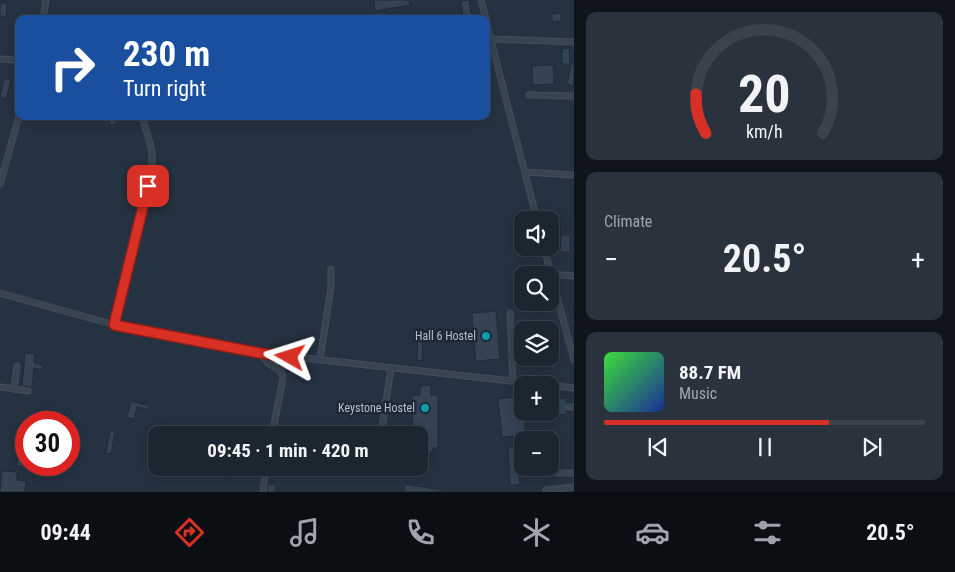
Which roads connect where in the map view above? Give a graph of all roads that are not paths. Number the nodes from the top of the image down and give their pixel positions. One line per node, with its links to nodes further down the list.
1 (46, 0): 3 (street)
2 (481, 0): 4 (street)
3 (44, 15)
4 (485, 15)
5 (490, 35): 6 (street)
6 (491, 39): 7 (street); 14 (street)
7 (574, 42)
8 (0, 59): 9 (street)
9 (15, 60)
10 (529, 95): 11 (street)
11 (574, 96)
12 (18, 120): 16 (street)
13 (143, 120): 24 (street)
14 (525, 172): 15 (street); 17 (street)
15 (574, 175)
16 (0, 184)
17 (535, 211)
18 (331, 269): 26 (street)
19 (559, 275): 20 (street)
20 (574, 276)
21 (0, 293): 24 (street)
22 (559, 304): 27 (street)
23 (510, 313): 30 (street)
24 (114, 325): 25 (street)
25 (259, 353): 26 (street); 35 (street)
26 (320, 360): 29 (street)
27 (574, 360)
28 (17, 366): 33 (street)
29 (391, 368): 30 (street); 36 (street)
30 (513, 380): 32 (street)
31 (0, 387): 33 (street)
32 (574, 388)
33 (14, 389): 34 (street)
34 (28, 391)
35 (274, 426)
36 (382, 426)
37 (559, 472): 38 (street)
38 (574, 473)
39 (265, 476): 42 (street)
40 (574, 487): 41 (street)
41 (546, 490)
42 (263, 492)

